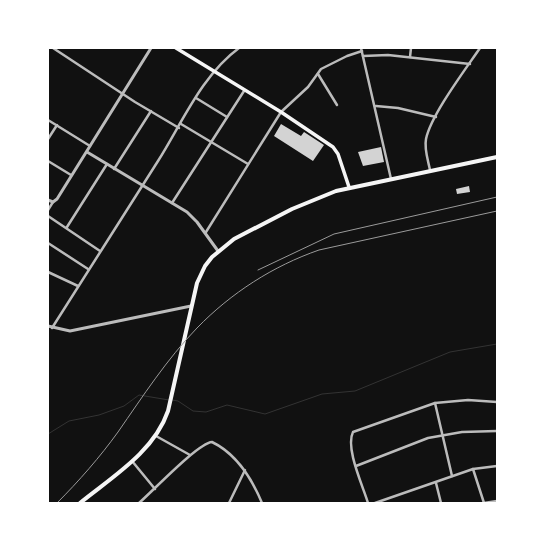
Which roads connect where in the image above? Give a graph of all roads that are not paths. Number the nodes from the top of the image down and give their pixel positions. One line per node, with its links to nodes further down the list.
1 (53, 48): 14 (street)
2 (151, 48): 14 (street)
3 (176, 48): 11 (main road)
4 (239, 48): 11 (street)
5 (411, 48): 9 (street)
6 (480, 48): 10 (street)
7 (362, 49): 8 (street); 12 (street)
8 (363, 56): 9 (street); 17 (street)
9 (410, 57): 10 (street)
10 (470, 64): 21 (street)
11 (213, 71): 13 (main road); 15 (street)
12 (318, 74): 16 (street); 19 (street)
13 (244, 91): 19 (main road); 20 (street)
14 (122, 94): 18 (street); 28 (street)
15 (196, 98): 20 (street); 23 (street)
16 (337, 105)
17 (376, 106): 21 (street); 37 (street)
18 (151, 111): 25 (street); 34 (street)
19 (281, 112): 33 (street); 39 (main road)
20 (227, 117): 27 (street)
21 (436, 117): 35 (street)
22 (48, 120): 24 (street)
23 (181, 124): 25 (street); 27 (street)
24 (57, 125): 26 (street); 28 (street)
25 (179, 128): 38 (street)
26 (48, 139)
27 (211, 141): 33 (street); 42 (street)
28 (90, 146): 29 (street)
29 (87, 152): 32 (street); 36 (street)
30 (497, 157): 35 (highway)
31 (48, 161): 36 (street)
32 (107, 164): 34 (street); 45 (street)
33 (248, 164): 46 (street)
34 (114, 169): 38 (street)
35 (430, 170): 37 (highway)
36 (71, 175): 41 (street)
37 (391, 179): 39 (highway)
38 (143, 186): 42 (street); 48 (street)
39 (350, 187): 49 (highway)
40 (48, 200): 41 (street)
41 (53, 202): 43 (street)
42 (172, 203): 46 (street)
43 (48, 210)
44 (48, 216): 45 (street)
45 (67, 228): 48 (street)
46 (206, 232): 49 (street)
47 (48, 243): 50 (street)
48 (100, 251): 50 (street)
49 (218, 251): 53 (highway)
50 (88, 269): 52 (street)
51 (48, 272): 52 (street)
52 (78, 286): 55 (street)
53 (191, 306): 55 (street); 60 (highway)
54 (48, 326): 55 (street)
55 (52, 328)
56 (497, 402): 57 (street)
57 (434, 403): 59 (street); 63 (street)
58 (497, 431): 59 (street)
59 (443, 435): 63 (street); 67 (street)
60 (156, 436): 61 (street); 62 (highway)
61 (190, 455): 66 (street); 69 (street)
62 (132, 461): 69 (street); 71 (highway)
63 (356, 466): 75 (street)
64 (497, 466): 65 (street)
65 (474, 469): 67 (street); 78 (street)
66 (245, 470): 73 (street); 74 (street)
67 (452, 476): 68 (street)
68 (436, 483): 76 (street); 77 (street)
69 (155, 489): 72 (street)
70 (497, 501): 78 (street)
71 (80, 503)
72 (139, 503)
73 (229, 503)
74 (262, 503)
75 (368, 503)
76 (376, 503)
77 (441, 503)
78 (484, 503)

